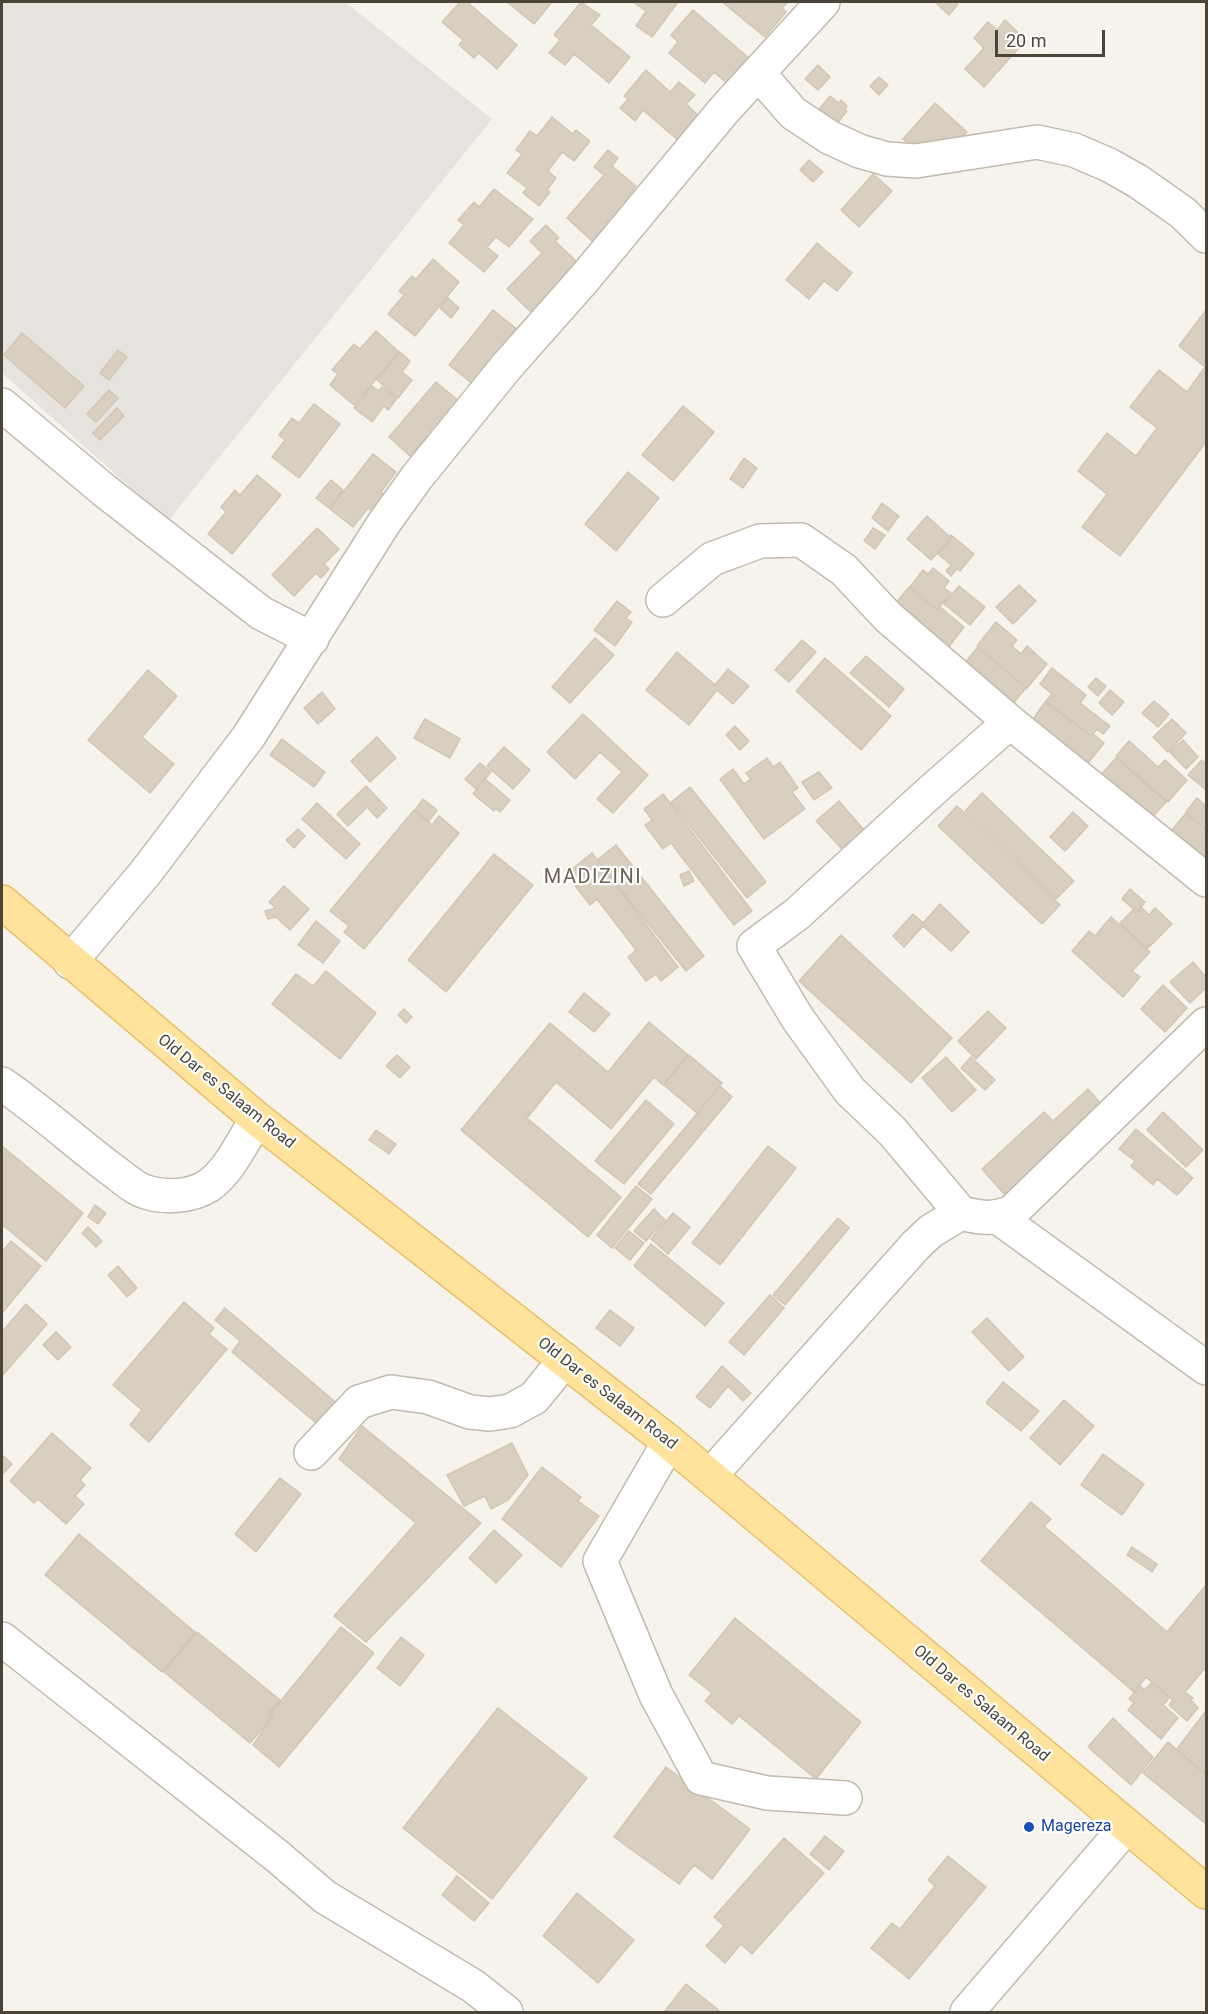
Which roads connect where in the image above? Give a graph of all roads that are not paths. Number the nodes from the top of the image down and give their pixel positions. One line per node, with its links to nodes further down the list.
1 (823, 2): 2 (street)
2 (759, 74): 3 (street); 6 (street)
3 (1206, 236)
4 (2, 405): 6 (street)
5 (663, 600): 7 (street)
6 (312, 639): 10 (street)
7 (1011, 722): 8 (street); 14 (street)
8 (1206, 880)
9 (2, 902): 10 (main road, Old Dar es Salaam Road)
10 (70, 962): 13 (main road, Old Dar es Salaam Road)
11 (1206, 1024): 15 (street)
12 (2, 1084): 13 (street)
13 (256, 1119): 16 (main road, Old Dar es Salaam Road)
14 (961, 1214): 15 (street); 20 (street)
15 (999, 1218): 17 (street)
16 (565, 1360): 18 (main road, Old Dar es Salaam Road); 19 (street)
17 (1206, 1368)
18 (669, 1442): 20 (main road, Old Dar es Salaam Road); 22 (street)
19 (311, 1453)
20 (710, 1476): 23 (main road, Old Dar es Salaam Road)
21 (2, 1639): 25 (street)
22 (845, 1798)
23 (1127, 1826): 24 (main road, Old Dar es Salaam Road); 26 (street)
24 (1206, 1892)
25 (506, 2013)
26 (967, 2013)

